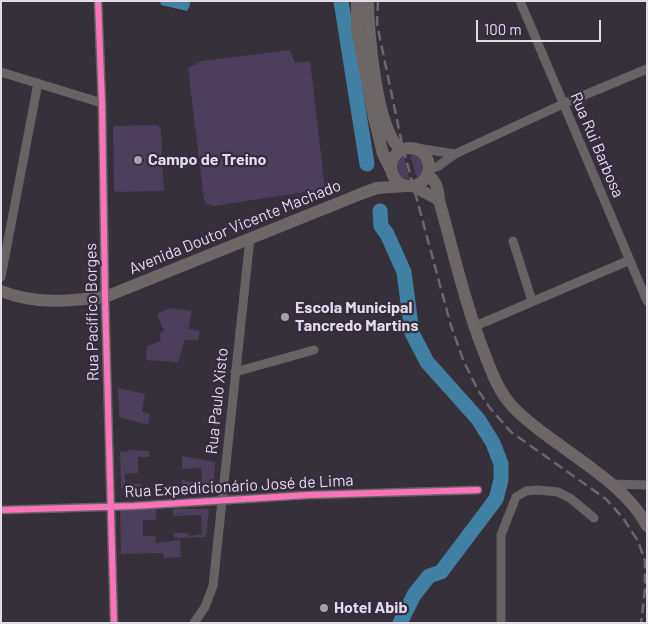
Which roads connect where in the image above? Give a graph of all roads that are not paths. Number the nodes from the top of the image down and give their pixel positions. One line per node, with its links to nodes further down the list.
1 (98, 1): 8 (street, Rua Pacífico Borges)
2 (358, 1): 13 (main road)
3 (368, 1): 11 (main road)
4 (520, 1): 9 (street, Rua Rui Barbosa)
5 (647, 70): 9 (street)
6 (1, 72): 7 (street)
7 (38, 83): 8 (street); 21 (street)
8 (102, 103): 23 (street, Rua Pacífico Borges)
9 (563, 104): 12 (street); 20 (street, Rua Rui Barbosa)
10 (417, 148): 11 (main road); 12 (street); 14 (main road)
11 (401, 150): 13 (main road)
12 (455, 154): 14 (street)
13 (390, 170): 15 (main road); 16 (main road, Avenida Doutor Vicente Machado)
14 (428, 172): 15 (main road); 17 (main road)
15 (409, 186): 16 (main road, Avenida Doutor Vicente Machado); 17 (main road)
16 (363, 193): 18 (main road, Avenida Doutor Vicente Machado)
17 (439, 200): 26 (main road)
18 (250, 238): 23 (main road, Avenida Doutor Vicente Machado); 28 (street, Rua Paulo Xisto)
19 (513, 241): 24 (street)
20 (630, 260): 24 (street); 25 (street, Rua Rui Barbosa)
21 (1, 277)
22 (1, 291): 23 (main road, Avenida Doutor Vicente Machado)
23 (105, 297): 33 (street, Rua Pacífico Borges)
24 (532, 301): 26 (street)
25 (647, 301)
26 (473, 327): 29 (main road)
27 (314, 350): 28 (street)
28 (235, 372): 32 (street, Rua Paulo Xisto)
29 (612, 484): 30 (street); 36 (main road)
30 (647, 485)
31 (478, 490): 32 (street, Rua Expedicionário José de Lima)
32 (221, 501): 33 (street, Rua Expedicionário José de Lima); 38 (street, Rua Paulo Xisto)
33 (111, 506): 34 (street, Rua Expedicionário José de Lima); 37 (street, Rua Pacífico Borges)
34 (1, 510)
35 (594, 518): 39 (street)
36 (647, 526)
37 (114, 623)
38 (194, 623)
39 (502, 623)

